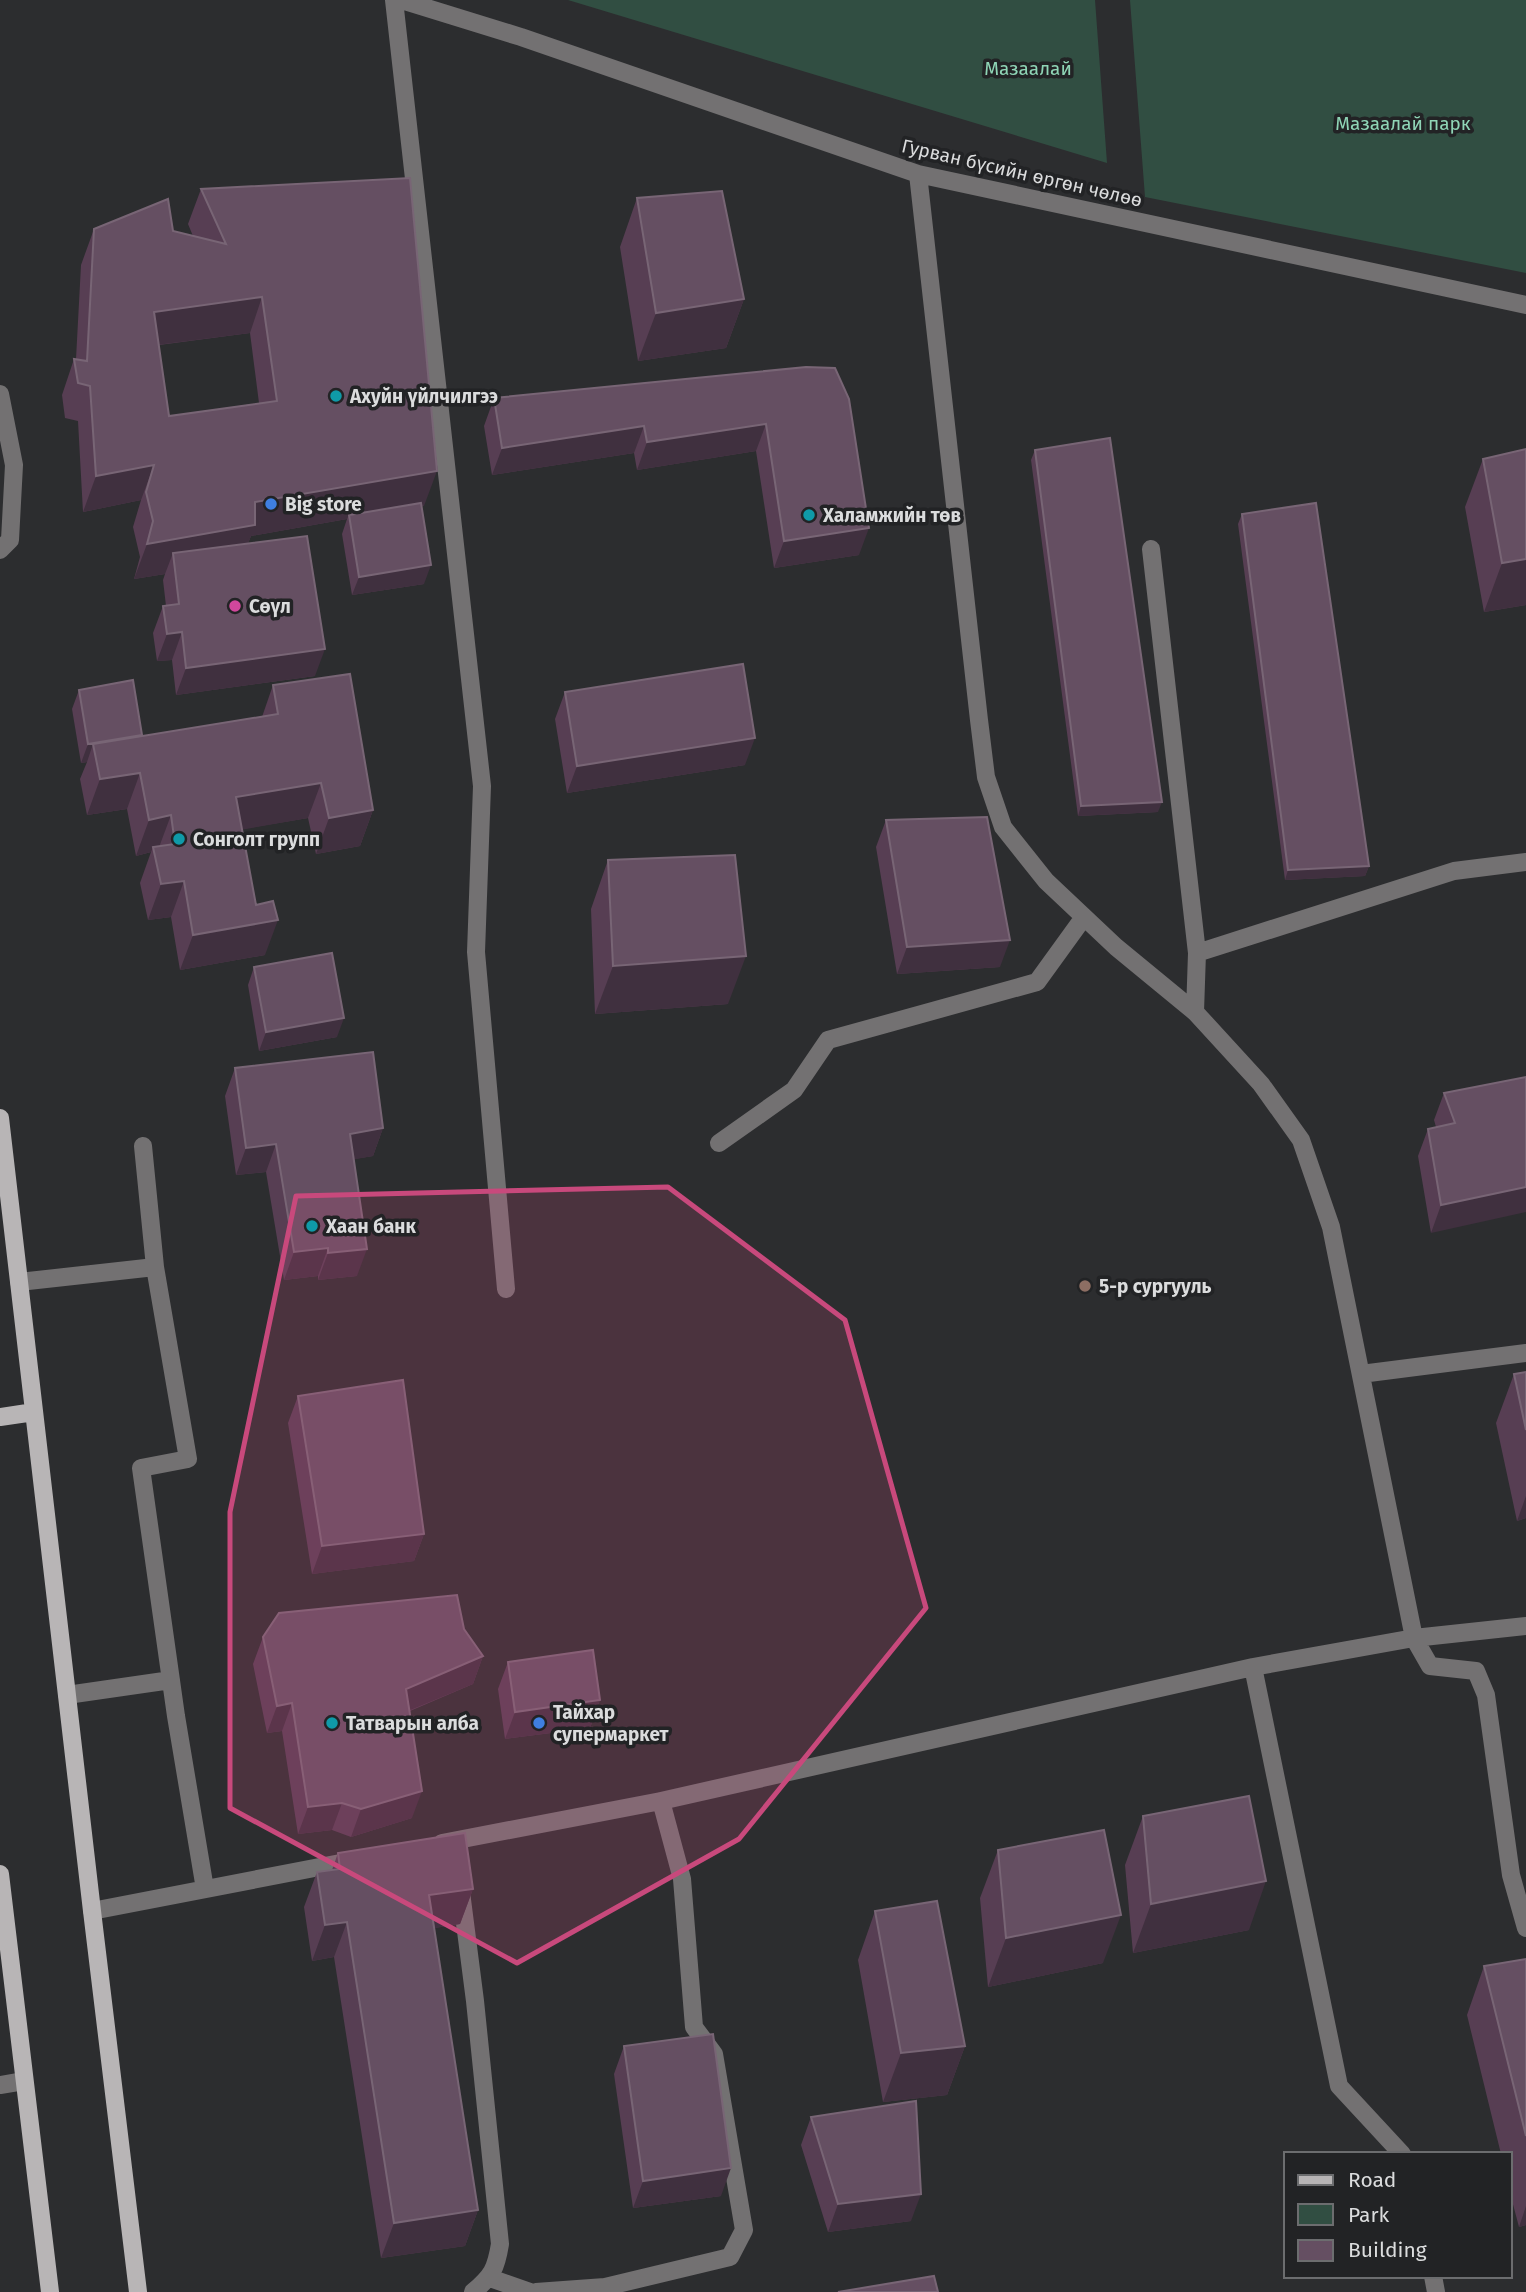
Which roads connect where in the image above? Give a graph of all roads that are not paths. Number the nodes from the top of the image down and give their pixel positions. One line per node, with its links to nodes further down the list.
1 (394, 0): 17 (street)
2 (401, 0): 3 (street, Гурван бүсийн өргөн чөлөө)
3 (918, 174): 4 (street, Гурван бүсийн өргөн чөлөө); 9 (street)
4 (1526, 305)
5 (0, 394): 6 (street)
6 (0, 550)
7 (1152, 550): 10 (street)
8 (1526, 862): 10 (street)
9 (1084, 917): 11 (street); 13 (street)
10 (1197, 953): 11 (street)
11 (1195, 1012): 19 (street)
12 (0, 1118): 16 (main road)
13 (719, 1143)
14 (143, 1146): 15 (street)
15 (155, 1267): 16 (street); 25 (street)
16 (19, 1282): 20 (main road)
17 (506, 1289)
18 (1526, 1353): 19 (street)
19 (1361, 1374): 23 (street)
20 (34, 1412): 21 (main road); 26 (main road)
21 (0, 1417)
22 (1526, 1626): 23 (street)
23 (1414, 1638): 24 (street); 34 (street)
24 (1254, 1667): 27 (street); 37 (street)
25 (171, 1681): 26 (street); 32 (street)
26 (67, 1695): 33 (main road)
27 (661, 1801): 28 (street); 43 (street)
28 (428, 1845)
29 (375, 1856): 32 (street)
30 (0, 1874): 35 (main road)
31 (459, 1880): 38 (street)
32 (205, 1889): 33 (street)
33 (92, 1911): 40 (main road)
34 (1526, 1928)
35 (24, 2081): 36 (street); 39 (main road)
36 (0, 2085)
37 (1400, 2152)
38 (490, 2278): 41 (street); 42 (street)
39 (50, 2292)
40 (138, 2292)
41 (473, 2292)
42 (530, 2292)
43 (536, 2292)

